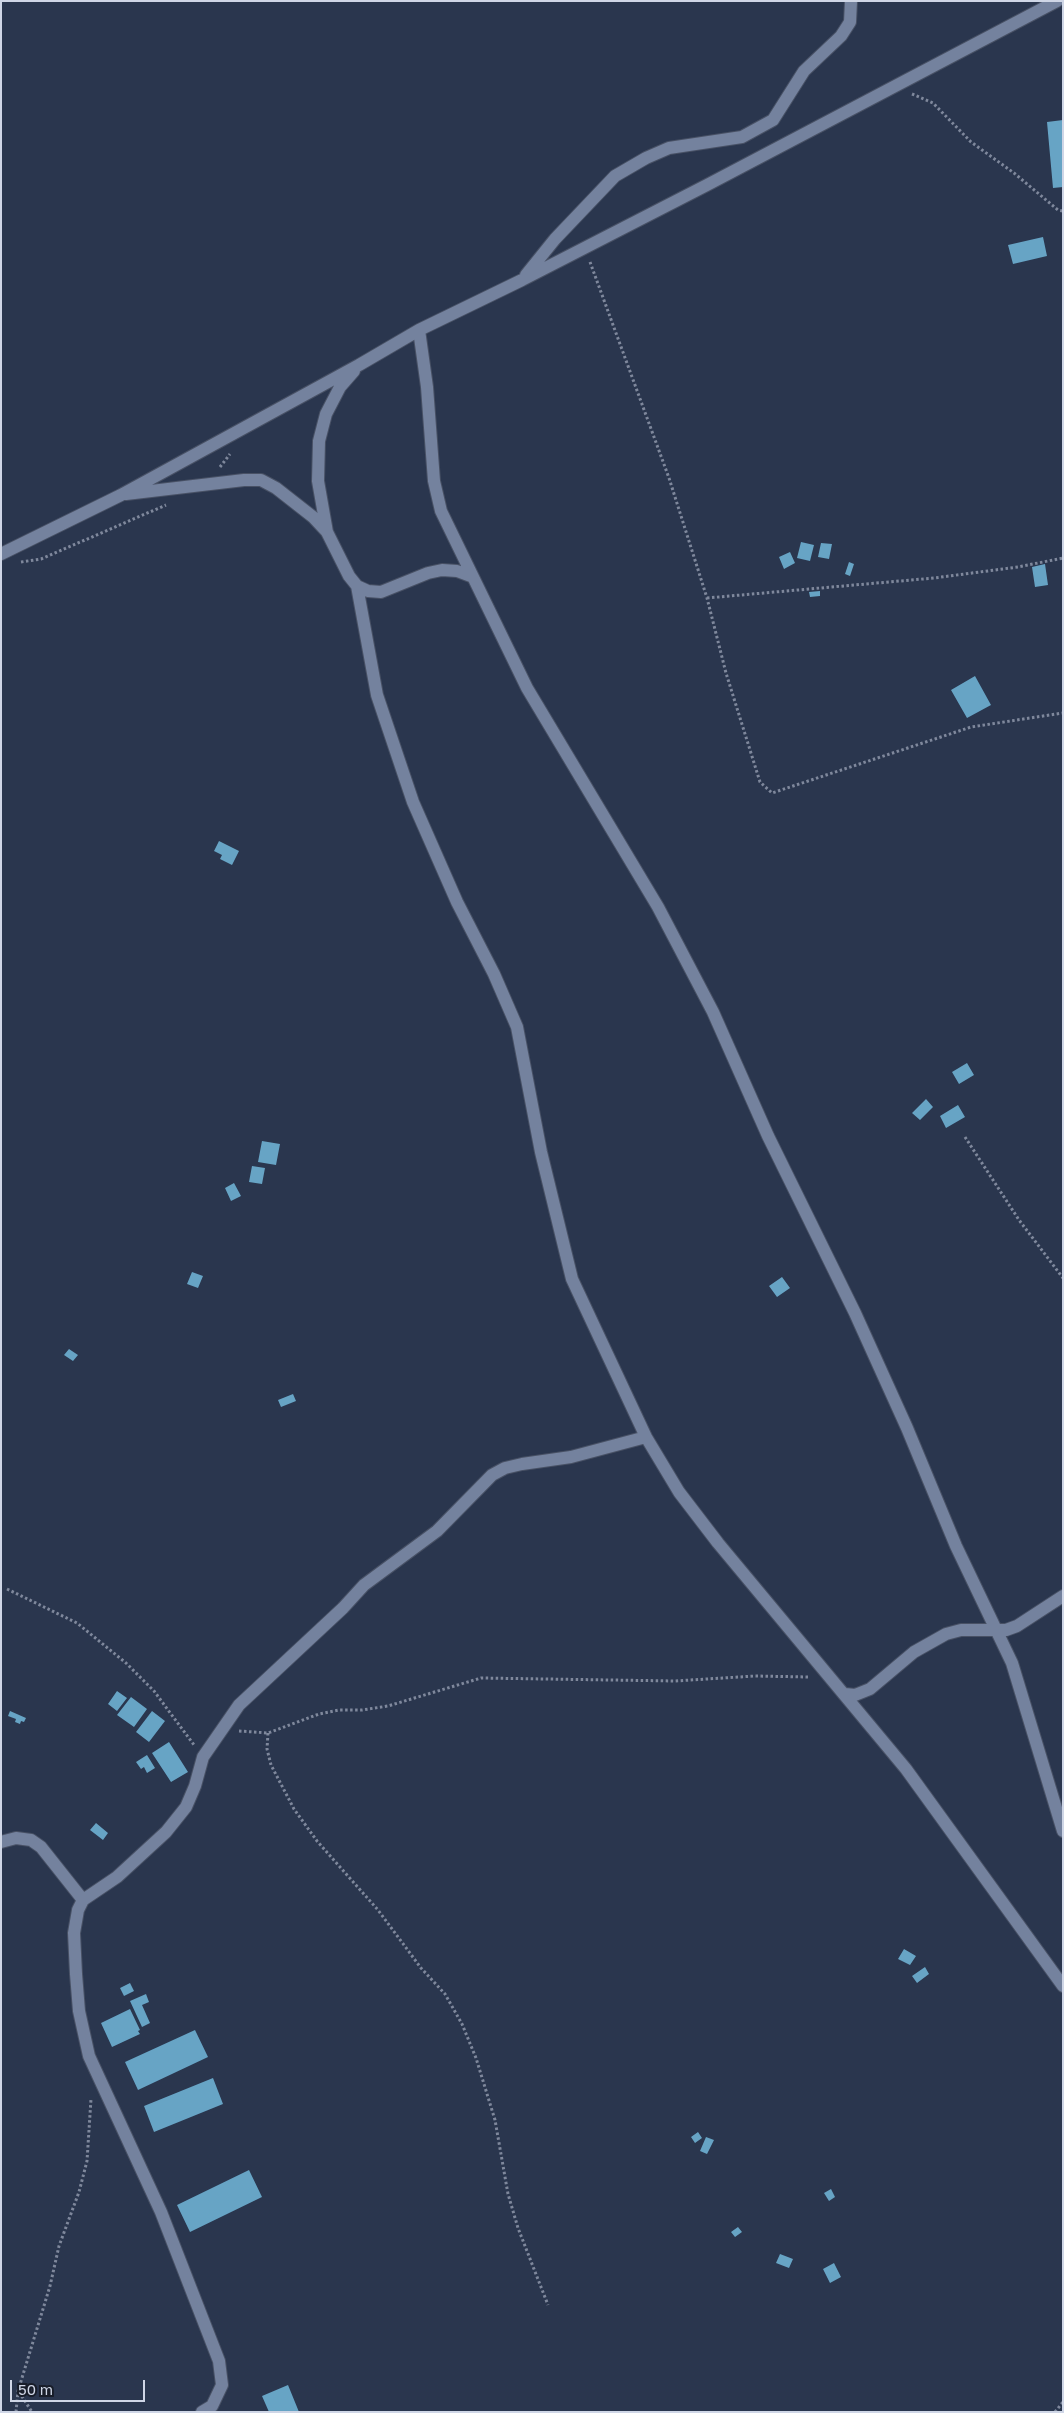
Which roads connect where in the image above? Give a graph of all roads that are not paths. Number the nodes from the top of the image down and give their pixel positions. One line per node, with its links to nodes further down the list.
1 (851, 1): 3 (street)
2 (1057, 1): 3 (street)
3 (522, 280): 4 (street)
4 (419, 330): 5 (street); 9 (street)
5 (359, 365): 6 (street); 7 (street)
6 (121, 495): 7 (street); 8 (street)
7 (327, 532): 10 (street)
8 (1, 554)
9 (473, 577): 10 (street); 13 (street)
10 (357, 586): 11 (street)
11 (646, 1437): 14 (street); 17 (street)
12 (1063, 1596): 13 (street)
13 (997, 1631): 14 (street); 15 (street)
14 (845, 1694): 18 (street)
15 (1063, 1831)
16 (1, 1842): 17 (street)
17 (83, 1900): 19 (street)
18 (1063, 1986)
19 (202, 2412)

